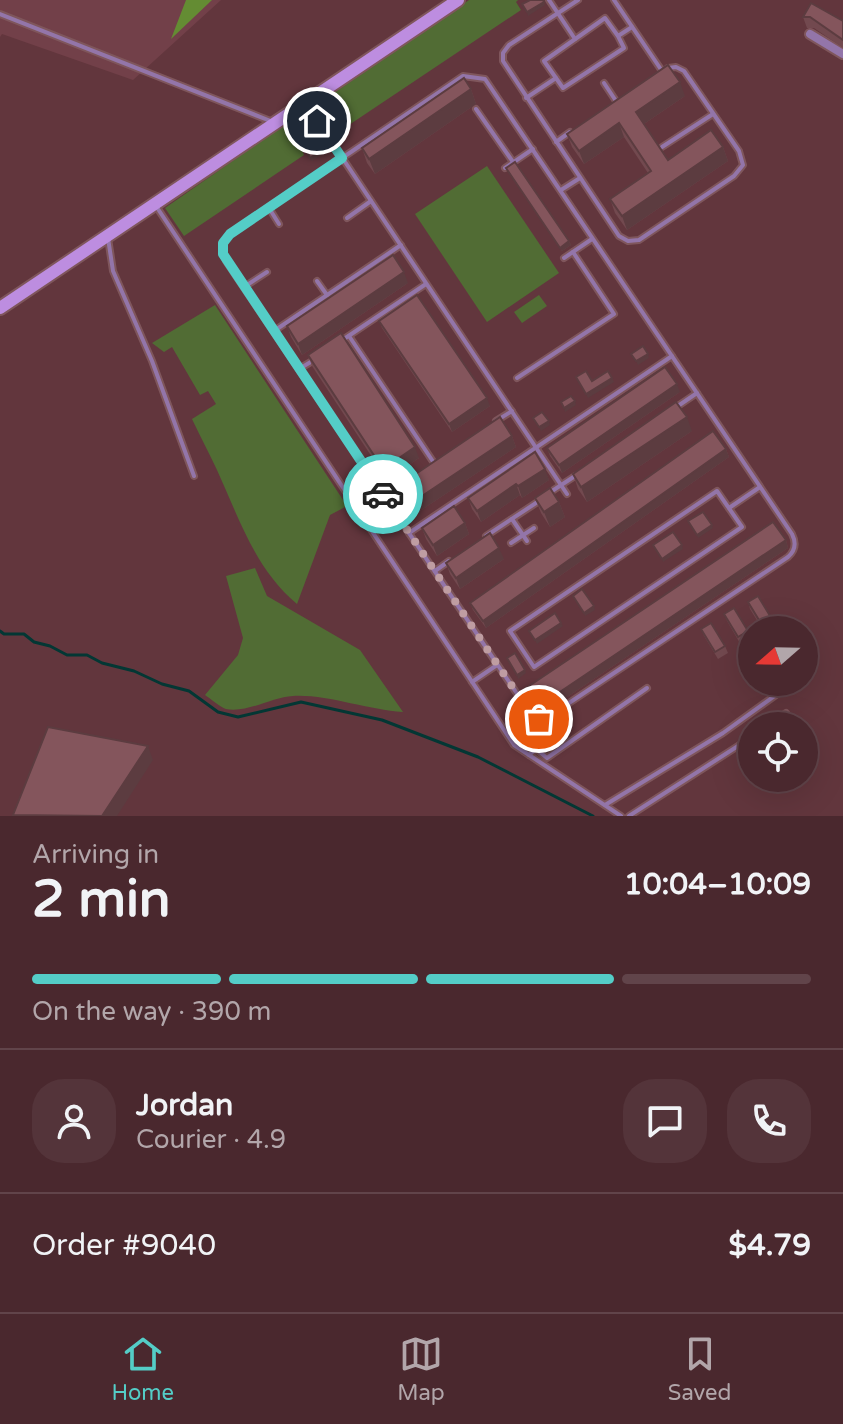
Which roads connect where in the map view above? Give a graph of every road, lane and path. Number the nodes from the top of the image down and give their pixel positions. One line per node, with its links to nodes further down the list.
1 (458, 0): 18 (main road)
2 (549, 0): 5 (lane)
3 (578, 0): 5 (lane)
4 (614, 0): 7 (lane)
5 (558, 13): 10 (lane); 17 (lane)
6 (0, 14): 21 (lane)
7 (632, 27): 9 (lane); 12 (lane)
8 (810, 34): 11 (street)
9 (618, 36): 10 (lane); 13 (lane)
10 (575, 39): 13 (lane)
11 (843, 54)
12 (662, 71): 14 (lane); 20 (lane)
13 (556, 78): 17 (lane)
14 (650, 78)
15 (604, 83): 16 (lane)
16 (627, 94)
17 (526, 98): 23 (lane)
18 (305, 103): 21 (main road); 26 (lane)
19 (476, 109): 27 (lane)
20 (713, 114): 24 (lane); 29 (lane)
21 (277, 123): 32 (main road)
22 (580, 125): 23 (lane)
23 (556, 142): 29 (lane)
24 (662, 147)
25 (533, 149): 26 (lane); 27 (lane); 30 (lane)
26 (342, 158): 31 (lane); 33 (lane)
27 (513, 162): 28 (lane)
28 (505, 168)
29 (580, 178): 30 (lane)
30 (561, 190): 37 (lane)
31 (371, 201): 34 (lane); 38 (lane)
32 (154, 204): 36 (main road); 77 (lane)
33 (269, 208): 35 (lane); 44 (lane)
34 (347, 218)
35 (279, 224)
36 (108, 236): 46 (main road); 61 (lane)
37 (593, 238): 39 (lane); 51 (lane)
38 (401, 245): 43 (lane); 45 (lane)
39 (573, 252): 40 (lane); 53 (lane)
40 (564, 258)
41 (267, 272): 44 (lane)
42 (317, 281): 45 (lane)
43 (426, 284): 48 (lane); 56 (lane)
44 (244, 287): 47 (lane)
45 (327, 295): 47 (lane)
46 (0, 308)
47 (274, 331): 52 (lane)
48 (349, 336): 49 (lane); 60 (lane)
49 (337, 345)
50 (324, 353): 52 (lane)
51 (672, 356): 54 (lane); 58 (lane)
52 (299, 369): 66 (lane)
53 (517, 378)
54 (697, 393): 55 (lane); 64 (lane)
55 (673, 410)
56 (512, 411): 57 (lane); 58 (lane)
57 (486, 428)
58 (536, 448): 63 (lane); 70 (lane)
59 (586, 469): 63 (lane)
60 (422, 471)
61 (194, 476)
62 (409, 479): 66 (lane)
63 (561, 485): 65 (lane); 68 (lane)
64 (760, 487): 67 (lane); 76 (lane)
65 (567, 494)
66 (385, 496): 70 (lane)
67 (729, 508): 67 (lane)
68 (512, 519): 71 (lane); 72 (lane)
69 (534, 528): 72 (lane)
70 (409, 533): 75 (lane)
71 (486, 536)
72 (525, 538): 73 (lane)
73 (511, 543)
74 (461, 553): 75 (lane)
75 (435, 571): 76 (lane)
76 (498, 664): 77 (lane)
77 (472, 682): 81 (lane)
78 (647, 688): 81 (lane)
79 (775, 696): 82 (lane)
80 (738, 746): 84 (lane)
81 (529, 755): 82 (lane)
82 (605, 805): 83 (lane)
83 (621, 816)
84 (629, 816)

